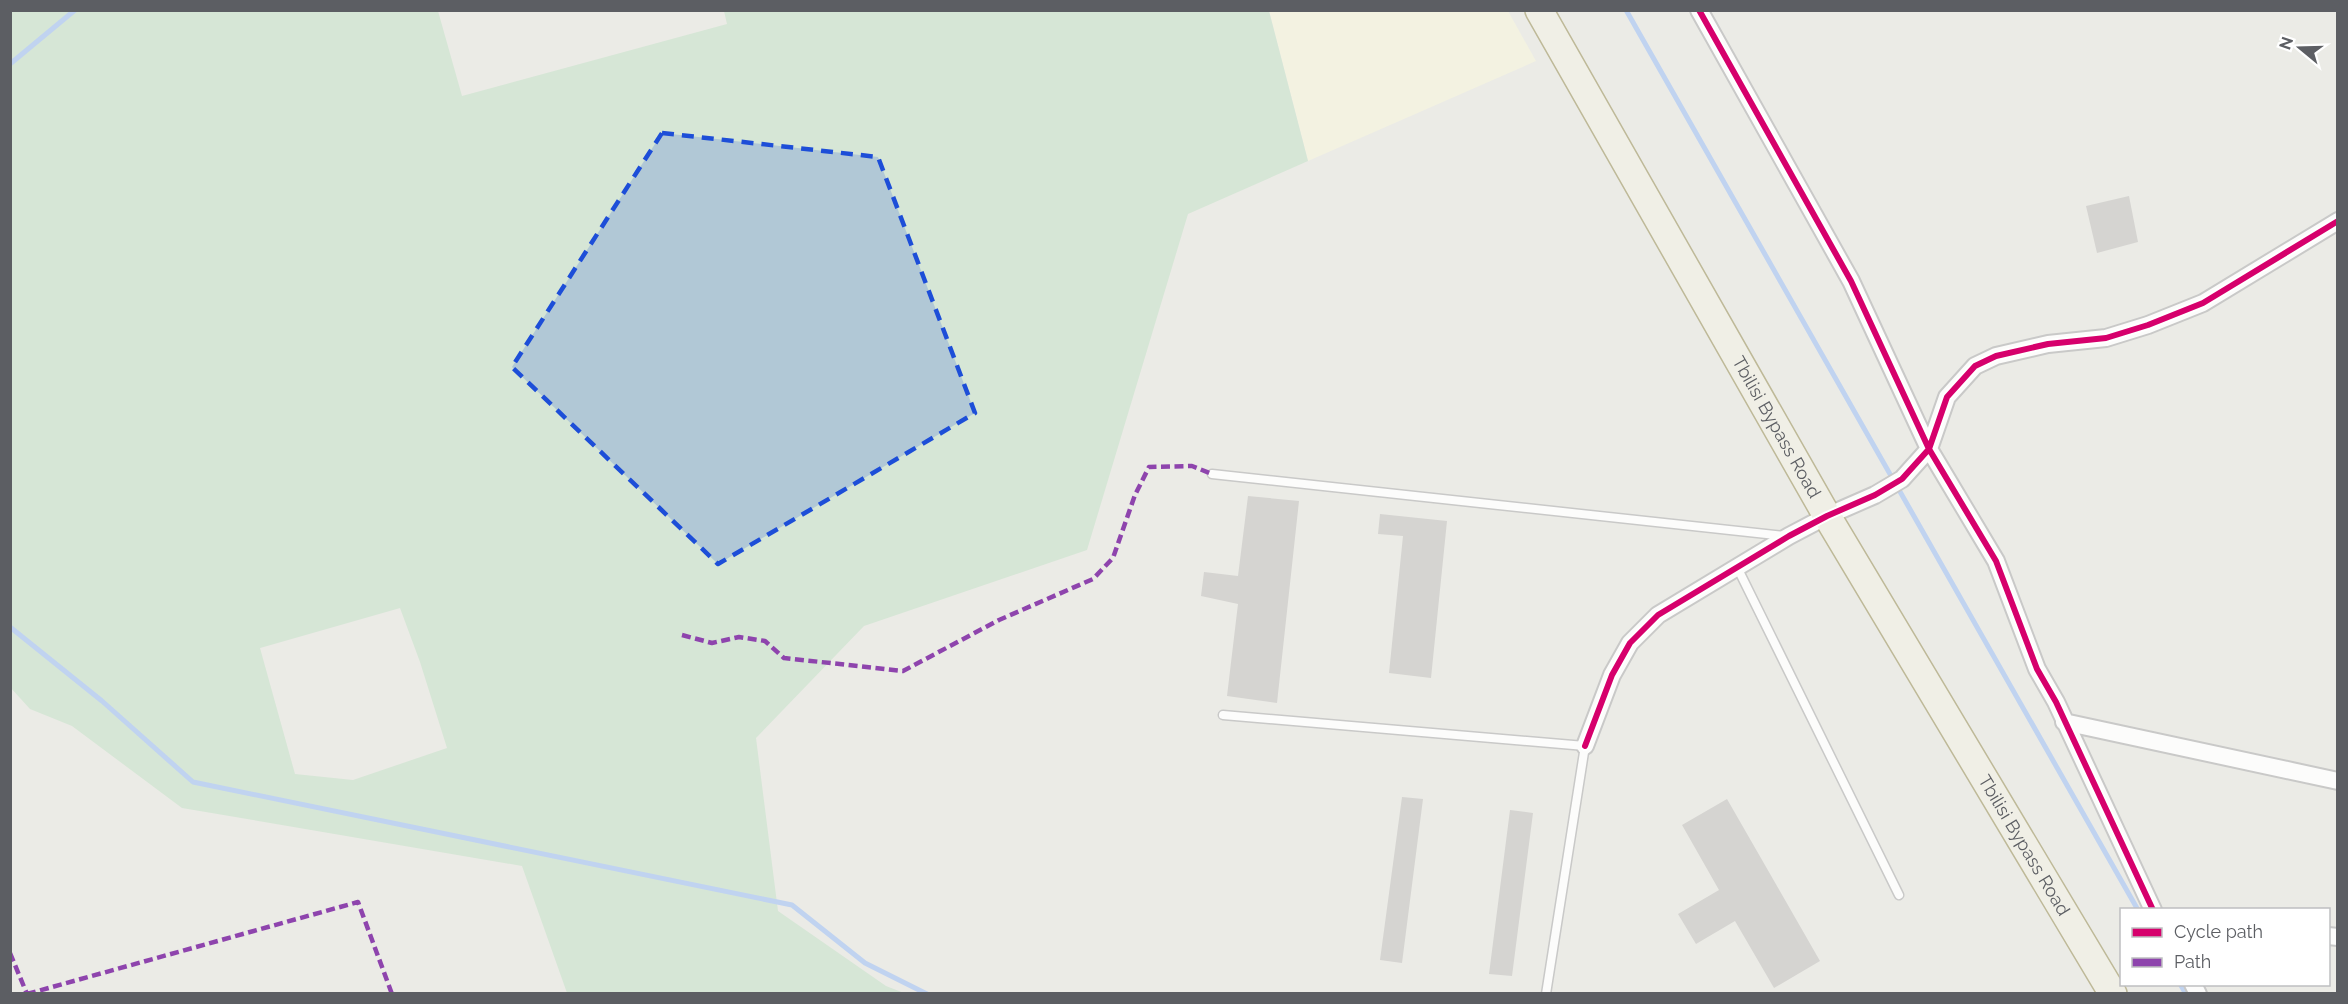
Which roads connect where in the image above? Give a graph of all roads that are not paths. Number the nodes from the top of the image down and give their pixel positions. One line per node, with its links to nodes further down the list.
1 (1539, 10): 6 (highway, Tbilisi Bypass Road)
2 (1699, 10): 4 (street)
3 (2337, 221): 4 (street)
4 (1929, 449): 6 (street); 10 (street)
5 (1212, 474): 7 (lane)
6 (1827, 516): 7 (street); 16 (highway, Tbilisi Bypass Road)
7 (1789, 536): 8 (street)
8 (1737, 567): 11 (street); 13 (lane)
9 (1223, 715): 11 (lane)
10 (2064, 722): 12 (street); 14 (street)
11 (1585, 746): 15 (lane)
12 (2337, 781)
13 (1899, 895)
14 (2153, 908)
15 (1546, 993)
16 (2113, 993)

